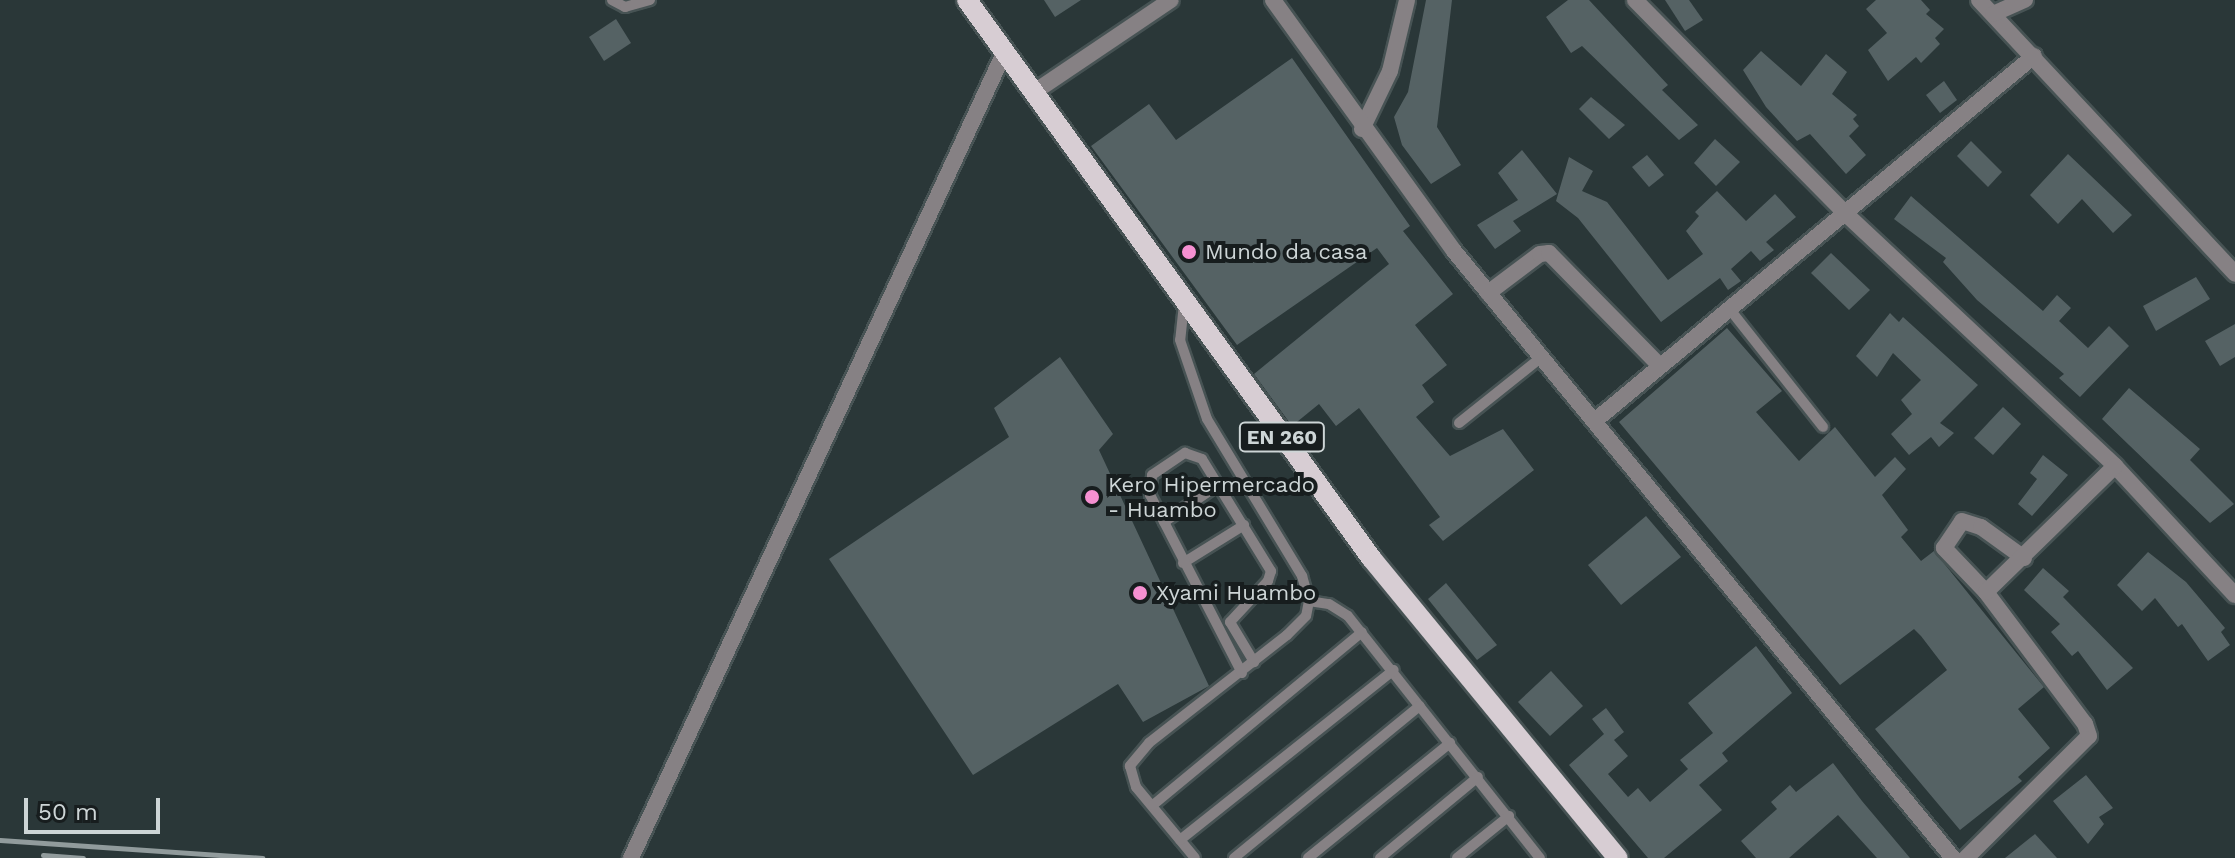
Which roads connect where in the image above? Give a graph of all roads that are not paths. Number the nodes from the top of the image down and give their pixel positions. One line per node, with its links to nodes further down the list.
1 (612, 0): 2 (lane)
2 (650, 0)
3 (967, 0): 11 (main road, EN 260)
4 (1171, 0): 13 (street)
5 (1273, 0): 14 (street)
6 (1407, 0): 14 (street)
7 (1635, 0): 15 (street)
8 (1979, 0): 10 (street)
9 (2022, 1): 10 (street)
10 (1993, 14): 12 (street)
11 (1004, 53): 13 (main road, EN 260); 44 (street)
12 (2034, 56): 15 (street); 16 (street)
13 (1033, 93): 18 (main road, EN 260)
14 (1362, 129): 17 (street)
15 (1845, 213): 19 (street); 25 (street)
16 (2235, 274)
17 (1488, 293): 20 (street); 21 (street)
18 (1184, 302): 33 (lane); 51 (main road, EN 260)
19 (1728, 307): 21 (street); 24 (lane)
20 (1543, 356): 22 (street); 23 (lane)
21 (1658, 364): 22 (street)
22 (1597, 419): 52 (street)
23 (1459, 423)
24 (1823, 427)
25 (2115, 466): 29 (street); 32 (street)
26 (1218, 485): 27 (lane); 27 (lane); 28 (lane)
27 (1164, 522): 30 (lane)
28 (1244, 525): 30 (lane); 35 (lane)
29 (2024, 558): 31 (street); 31 (street)
30 (1183, 563): 37 (lane)
31 (1986, 592): 53 (street)
32 (2235, 595)
33 (1309, 601): 34 (lane); 35 (lane)
34 (1362, 632): 36 (lane); 41 (lane)
35 (1254, 662): 37 (lane)
36 (1394, 670): 38 (lane); 43 (lane)
37 (1242, 673): 41 (lane)
38 (1420, 706): 39 (lane); 46 (lane)
39 (1450, 743): 40 (lane); 47 (lane)
40 (1478, 777): 42 (lane); 48 (lane)
41 (1153, 805): 43 (lane)
42 (1509, 816): 49 (lane); 50 (lane)
43 (1180, 840): 45 (lane)
44 (631, 858)
45 (1195, 858)
46 (1234, 858)
47 (1308, 858)
48 (1380, 858)
49 (1457, 858)
50 (1540, 858)
51 (1618, 858)
52 (1953, 858)
53 (1966, 858)

